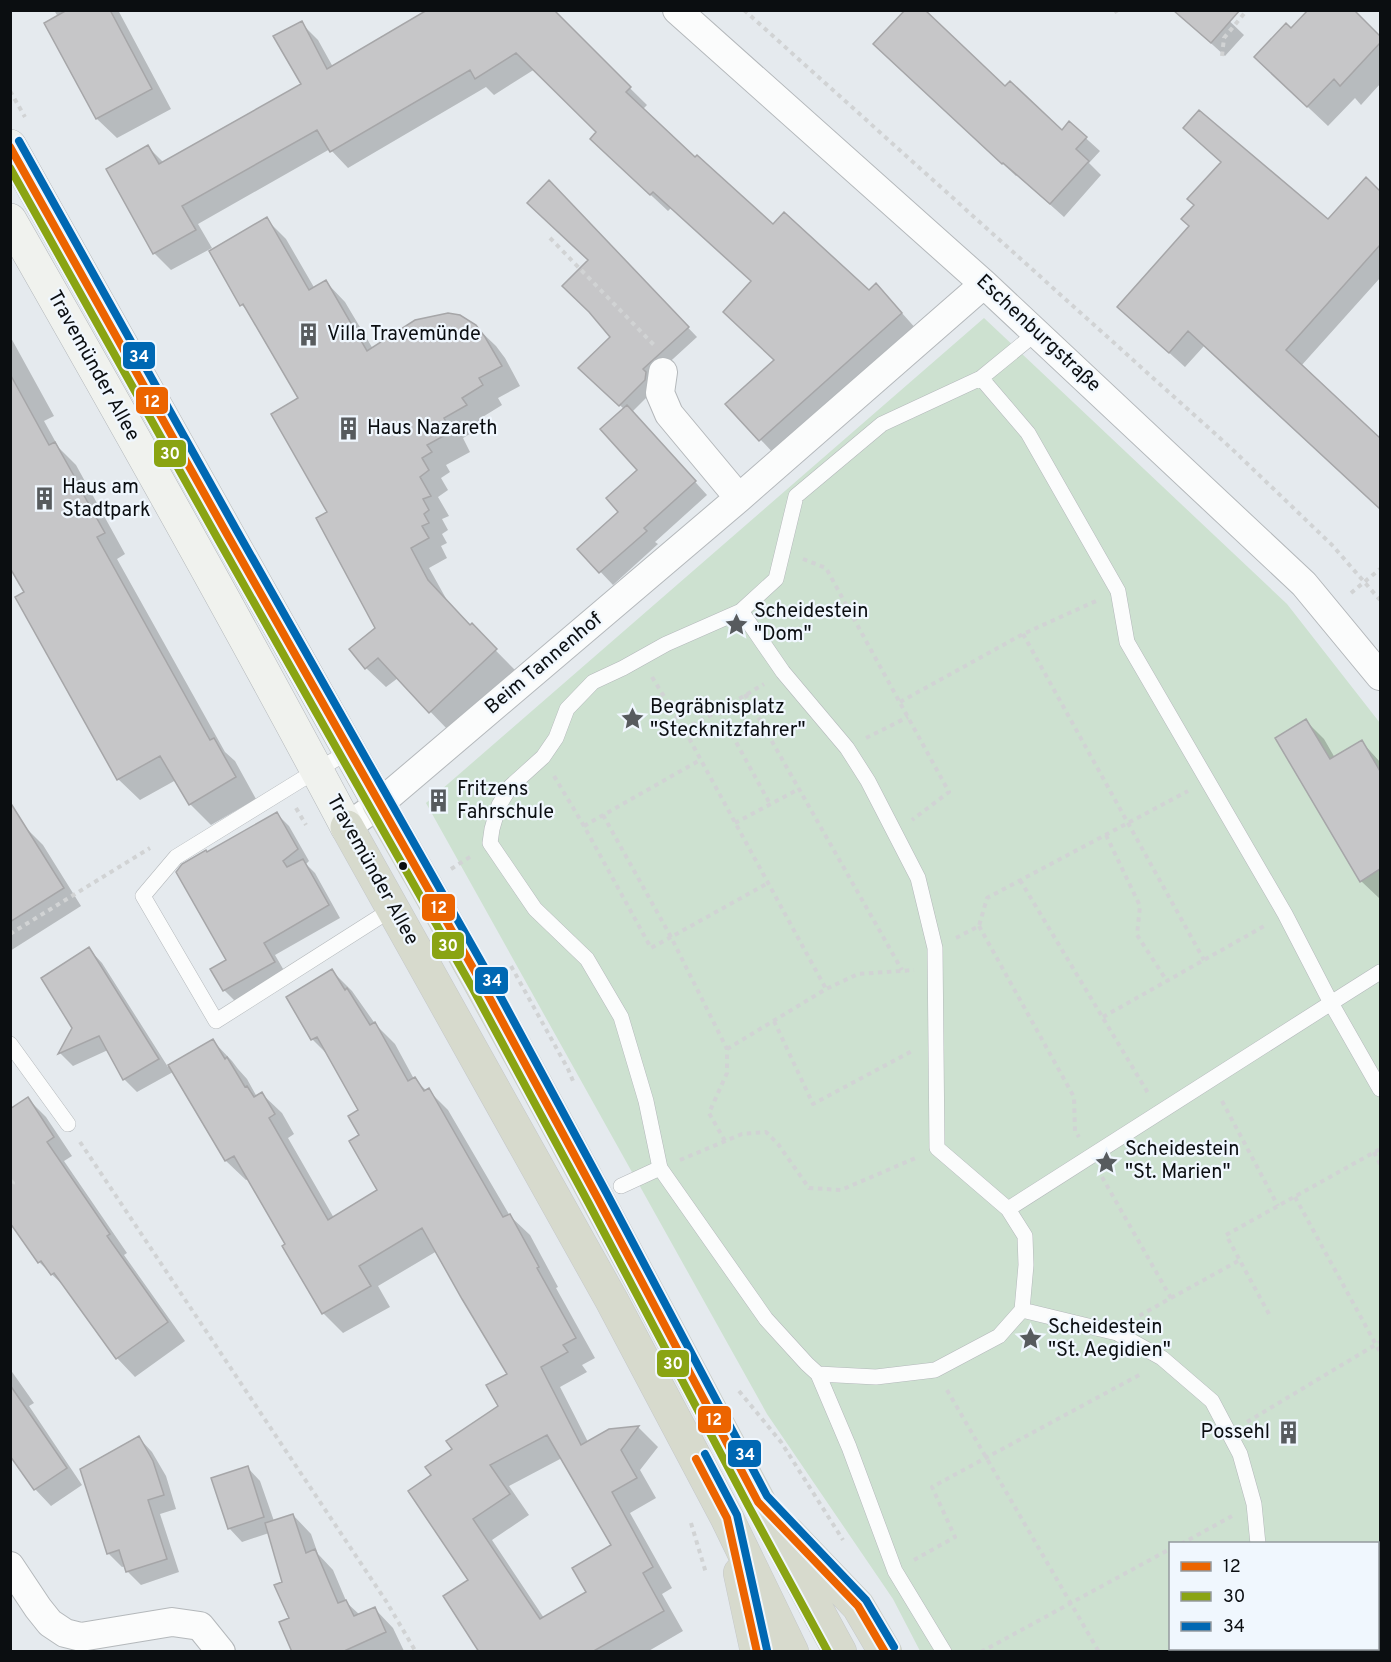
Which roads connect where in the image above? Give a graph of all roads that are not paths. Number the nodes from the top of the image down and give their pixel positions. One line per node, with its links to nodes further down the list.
1 (676, 10): 5 (street, Eschenburgstraße)
2 (10, 146): 3 (main road, Travemünder Allee)
3 (43, 204): 4 (street); 12 (main road, Travemünder Allee)
4 (11, 221): 13 (main road, Travemünder Allee)
5 (984, 284): 6 (street, Eschenburgstraße); 9 (street, Beim Tannenhof)
6 (1036, 333): 8 (lane); 11 (street, Eschenburgstraße)
7 (663, 372): 9 (street)
8 (981, 378): 10 (lane); 18 (lane)
9 (739, 498): 14 (street, Beim Tannenhof)
10 (741, 611): 22 (lane); 24 (lane)
11 (1380, 676)
12 (350, 751): 13 (lane); 14 (main road, Travemünder Allee)
13 (317, 770): 15 (main road, Travemünder Allee); 16 (lane)
14 (379, 804): 15 (street, Beim Tannenhof); 27 (highway, Travemünder Allee)
15 (347, 827): 16 (highway, Travemünder Allee)
16 (393, 909): 28 (highway, Travemünder Allee)
17 (1380, 972): 18 (lane)
18 (1331, 1003): 20 (lane); 24 (lane)
19 (10, 1044): 21 (lane)
20 (1380, 1089)
21 (68, 1124)
22 (660, 1168): 23 (lane); 26 (lane)
23 (621, 1186)
24 (1008, 1209): 25 (lane)
25 (1022, 1310): 26 (lane); 29 (lane)
26 (818, 1374): 36 (lane)
27 (758, 1502): 34 (highway, Travemünder Allee); 35 (highway)
28 (727, 1518): 32 (highway); 33 (highway, Travemünder Allee)
29 (1258, 1542)
30 (10, 1566): 31 (street)
31 (221, 1652)
32 (757, 1652)
33 (792, 1652)
34 (840, 1652)
35 (885, 1652)
36 (944, 1652)

